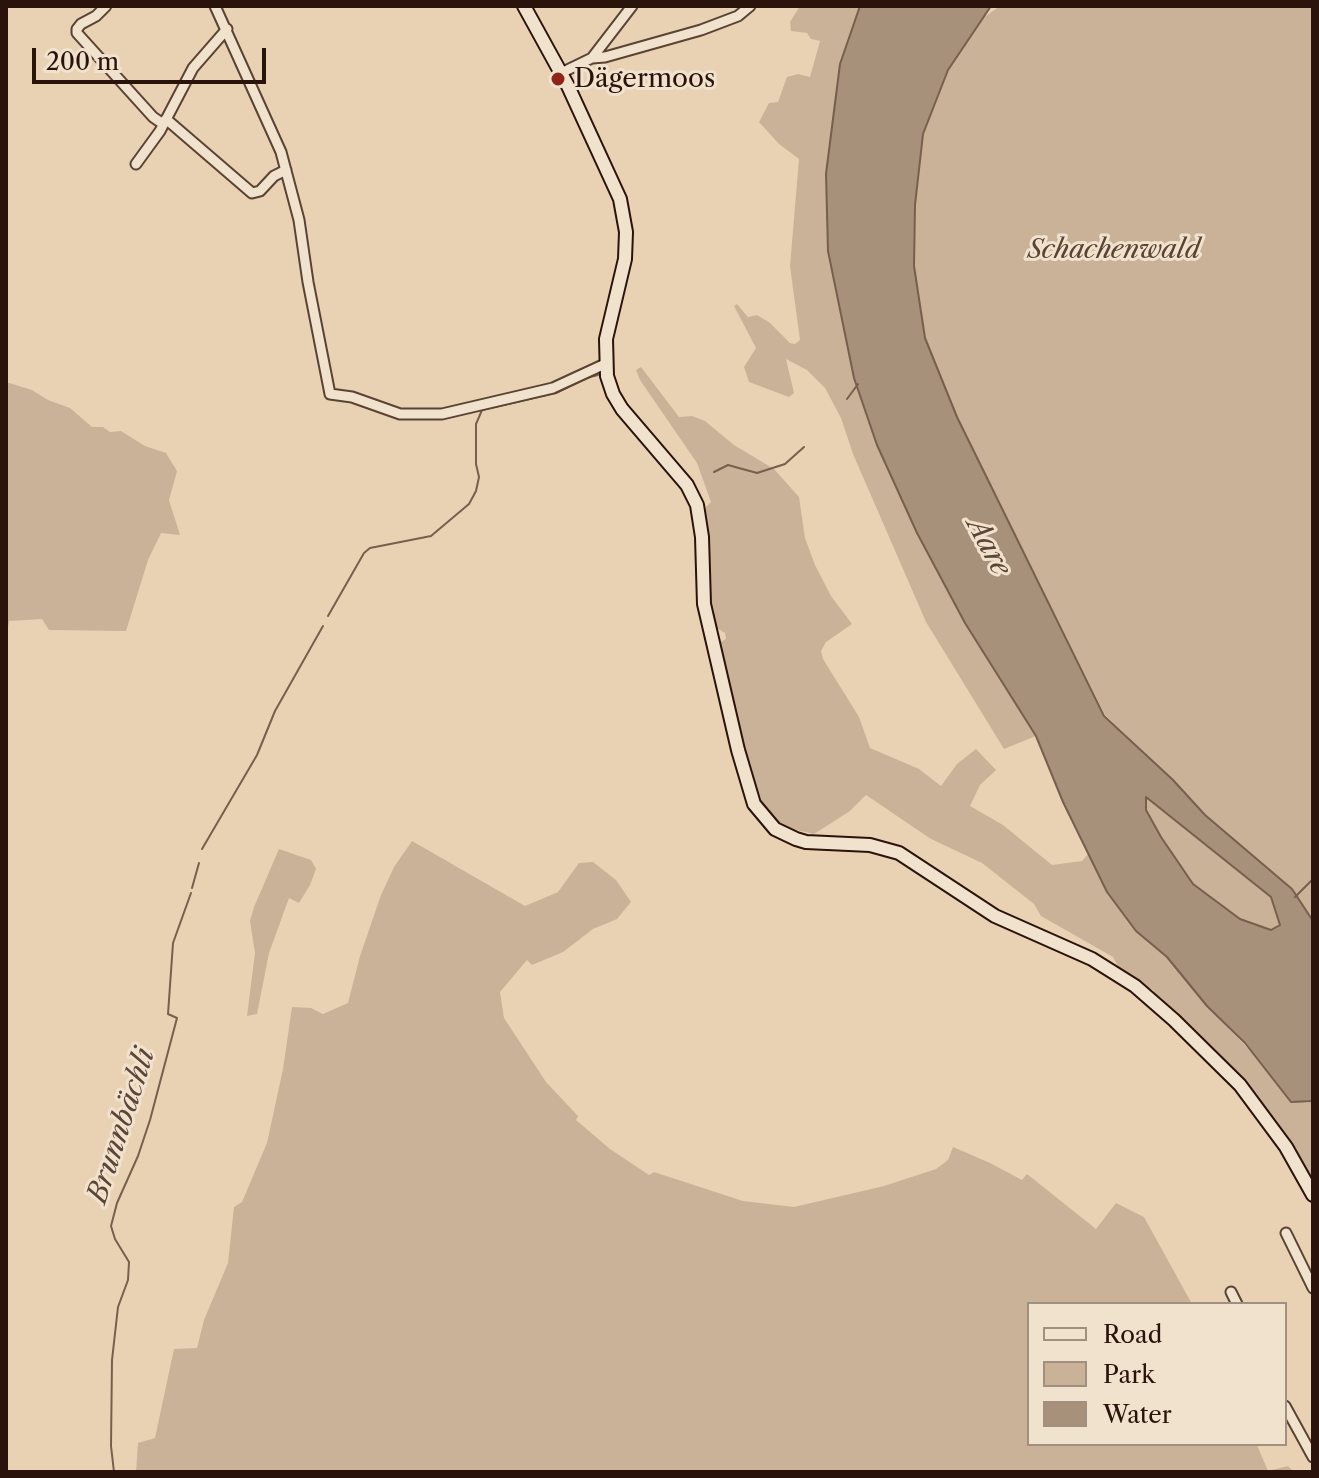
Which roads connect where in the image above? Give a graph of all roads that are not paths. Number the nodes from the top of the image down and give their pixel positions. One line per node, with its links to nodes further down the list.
1 (106, 6): 9 (street)
2 (215, 6): 6 (street)
3 (524, 6): 8 (main road)
4 (632, 6): 7 (street)
5 (750, 6): 7 (street)
6 (227, 29): 9 (street); 11 (street)
7 (592, 58): 8 (street)
8 (561, 73): 12 (main road)
9 (164, 121): 10 (street); 11 (street)
10 (136, 164)
11 (286, 170): 12 (street)
12 (605, 364): 13 (main road)
13 (1313, 1195)
14 (1286, 1233): 15 (street)
15 (1313, 1288)
16 (1231, 1292): 17 (street)
17 (1236, 1302)
18 (1287, 1410): 19 (street)
19 (1313, 1457)

